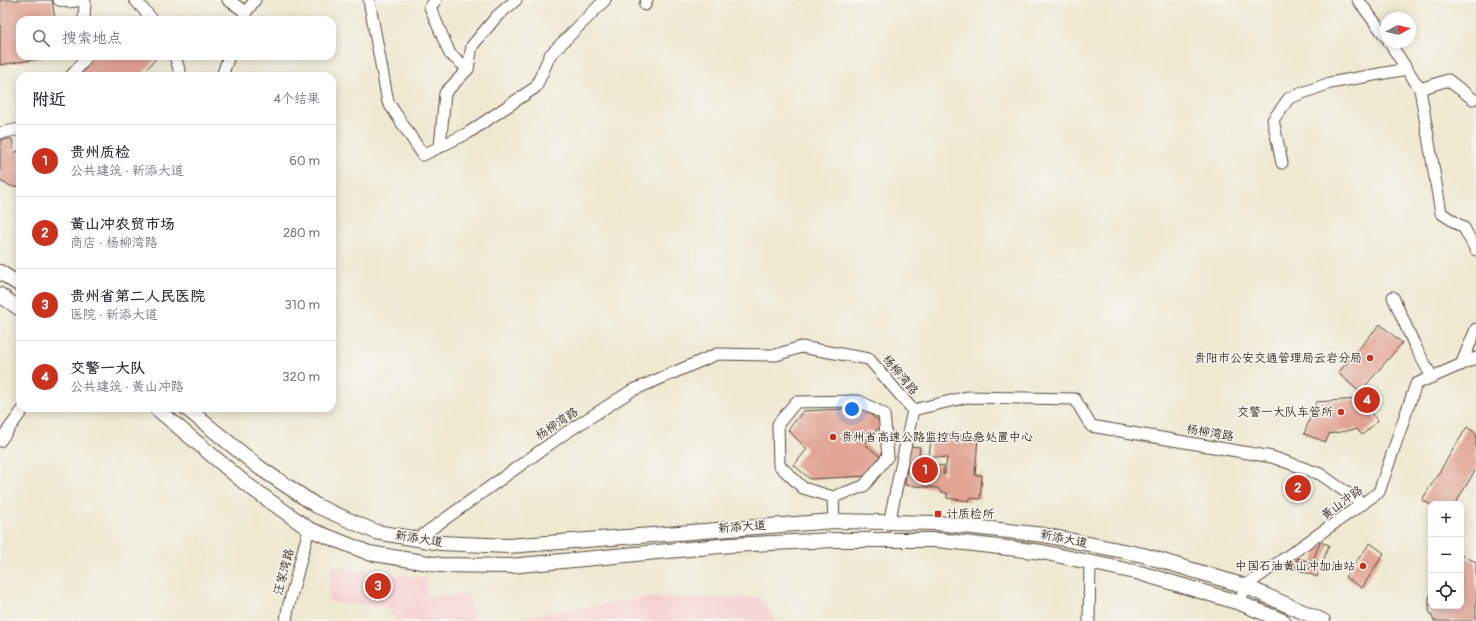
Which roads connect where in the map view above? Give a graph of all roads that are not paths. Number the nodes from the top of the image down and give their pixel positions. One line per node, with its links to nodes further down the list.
1 (59, 0): 2 (street)
2 (84, 0): 11 (street)
3 (135, 0): 12 (street)
4 (228, 0): 13 (street)
5 (255, 0): 13 (street)
6 (369, 0): 28 (street)
7 (436, 0): 20 (street)
8 (516, 0): 20 (street)
9 (605, 0): 28 (street)
10 (1358, 0): 14 (street)
11 (84, 16)
12 (149, 16)
13 (244, 16)
14 (1380, 29)
15 (1394, 48): 19 (street)
16 (84, 60): 21 (street)
17 (176, 60): 22 (street)
18 (228, 60): 23 (street)
19 (1407, 69): 24 (street); 29 (street)
20 (468, 70): 28 (street)
21 (75, 72)
22 (180, 72)
23 (223, 72)
24 (1420, 89): 25 (street); 30 (street)
25 (1473, 99)
26 (16, 130): 27 (street)
27 (0, 133)
28 (440, 147)
29 (1282, 163)
30 (1476, 250)
31 (0, 272): 32 (main road)
32 (16, 282)
33 (0, 295): 35 (main road)
34 (1393, 297): 39 (street)
35 (16, 305)
36 (1476, 329): 38 (street)
37 (1476, 358): 38 (street, 黄山冲路)
38 (1461, 365): 39 (street, 黄山冲路)
39 (1432, 377): 46 (street, 黄山冲路)
40 (913, 410): 46 (street, 杨柳湾路); 48 (street); 50 (street, 杨柳湾路)
41 (21, 412): 44 (street)
42 (161, 412): 49 (main road, 新添大道)
43 (191, 412): 50 (main road, 新添大道)
44 (0, 441)
45 (832, 497): 45 (street); 47 (street)
46 (1363, 504): 52 (street, 黄山冲路)
47 (834, 521): 48 (main road, 新添大道); 50 (main road, 新添大道)
48 (889, 523): 52 (main road, 新添大道)
49 (309, 529): 51 (main road, 新添大道); 54 (street, 汪家湾路)
50 (417, 539)
51 (1090, 563): 53 (main road, 新添大道); 55 (street)
52 (1245, 586): 53 (street); 57 (main road, 新添大道)
53 (1240, 603): 56 (main road, 新添大道)
54 (286, 621)
55 (1089, 621)
56 (1283, 621)
57 (1322, 621)

